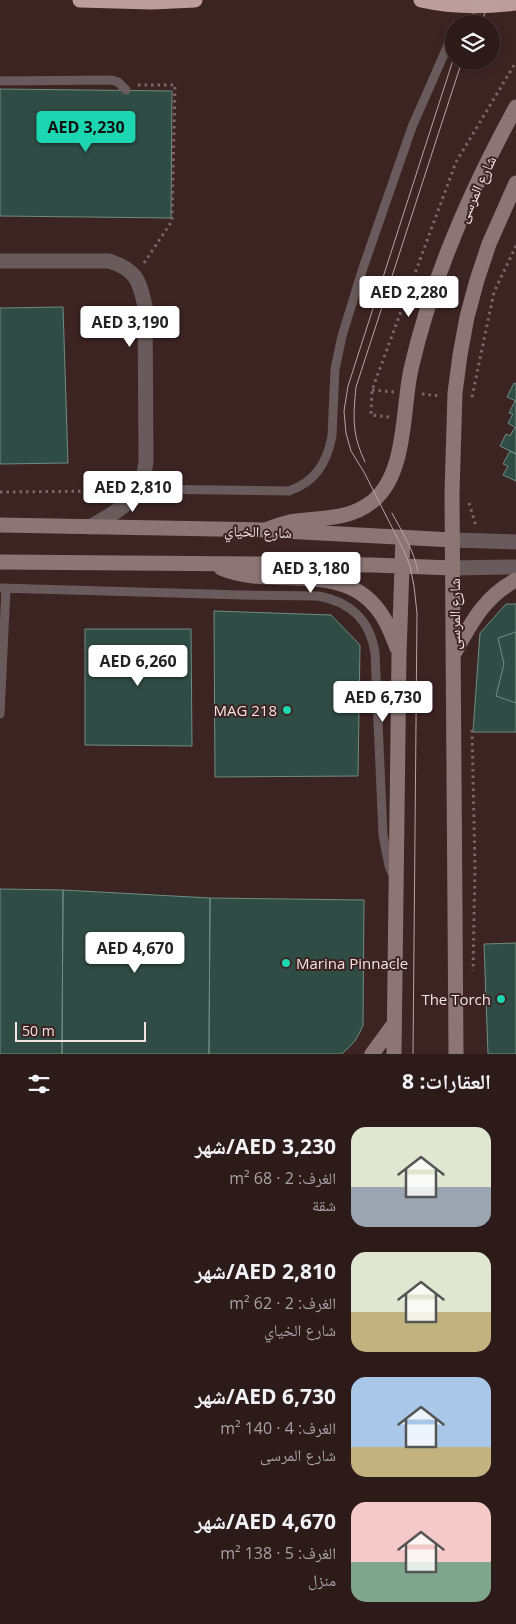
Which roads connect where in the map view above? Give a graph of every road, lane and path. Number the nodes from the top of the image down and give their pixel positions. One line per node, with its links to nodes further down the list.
1 (80, 0): 2 (highway)
2 (195, 0)
3 (421, 0): 4 (highway)
4 (516, 3)
5 (445, 52): 16 (lane)
6 (516, 62): 15 (path)
7 (0, 81): 8 (lane)
8 (124, 88): 13 (path)
9 (516, 106): 20 (main road, شارع المرسى)
10 (516, 183): 22 (main road, شارع المرسى)
11 (516, 246): 14 (path)
12 (0, 261): 13 (street)
13 (135, 276): 16 (street)
14 (472, 398)
15 (371, 415)
16 (140, 489): 19 (street)
17 (469, 499): 23 (path)
18 (0, 525): 19 (main road, شارع الخياي)
19 (90, 527): 20 (main road, شارع الخياي)
20 (265, 530): 21 (main road, شارع الخياي)
21 (404, 537): 22 (main road, شارع الخياي); 27 (main road)
22 (453, 540): 23 (street, شارع الخياي); 29 (main road, شارع المرسى)
23 (479, 541): 24 (street, شارع الخياي)
24 (516, 542)
25 (0, 562): 26 (main road)
26 (210, 564): 27 (main road); 34 (main road)
27 (402, 566): 29 (main road); 34 (main road)
28 (516, 567): 29 (street)
29 (453, 568): 33 (main road, شارع المرسى)
30 (516, 580): 33 (main road)
31 (3, 588): 32 (lane); 38 (lane)
32 (2, 630): 35 (lane)
33 (454, 654): 43 (main road, شارع المرسى)
34 (399, 655): 38 (main road)
35 (1, 669): 36 (lane)
36 (0, 708)
37 (472, 722): 39 (path)
38 (396, 881): 40 (main road)
39 (473, 975)
40 (394, 1024): 41 (main road); 42 (main road)
41 (372, 1054)
42 (394, 1054)
43 (456, 1054)

